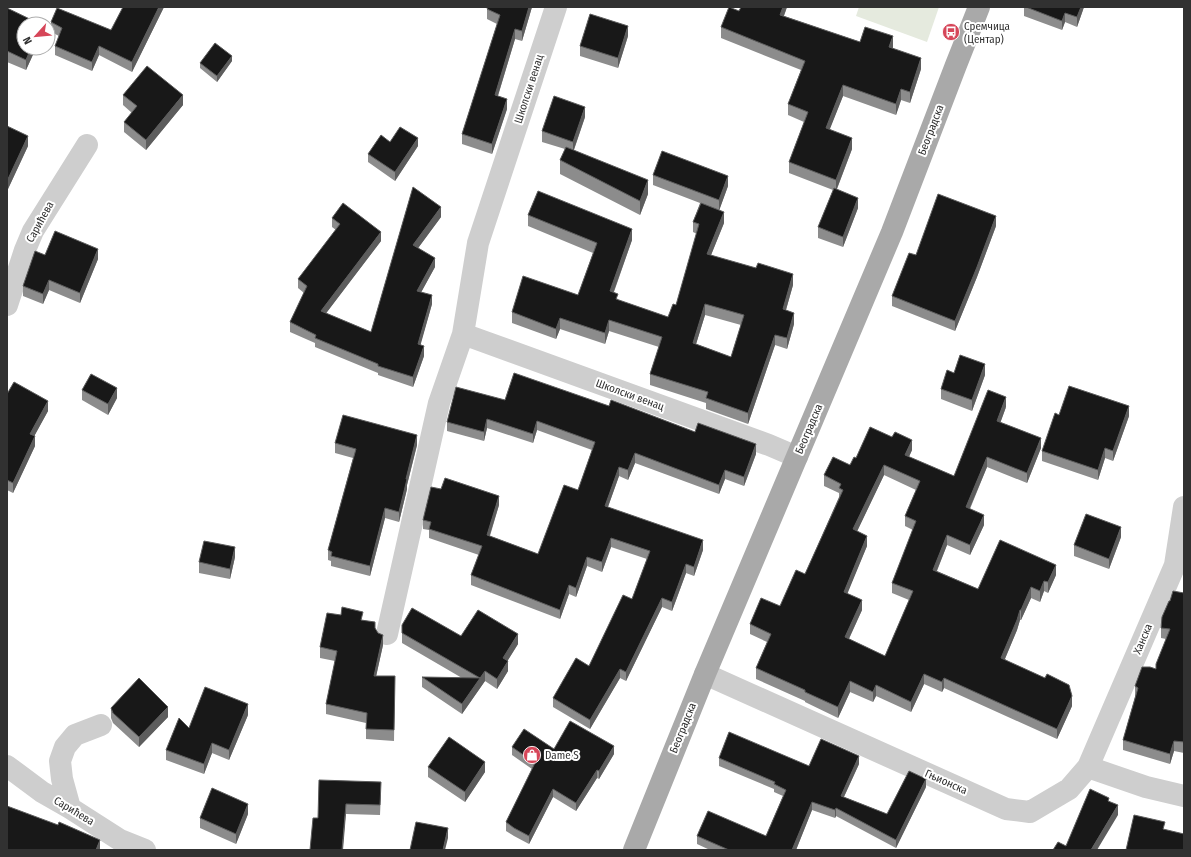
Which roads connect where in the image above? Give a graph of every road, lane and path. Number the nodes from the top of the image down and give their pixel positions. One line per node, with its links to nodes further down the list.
1 (556, 7): 5 (street, Школски венац)
2 (979, 7): 6 (main road, Београдска)
3 (87, 145): 4 (street, Сарићева)
4 (7, 305)
5 (463, 334): 6 (street, Школски венац); 8 (street, Школски венац)
6 (797, 457): 9 (main road, Београдска)
7 (1184, 506): 12 (street, Ханска)
8 (387, 634)
9 (705, 674): 12 (street, Гњионска); 16 (main road, Београдска)
10 (102, 725): 14 (street)
11 (7, 766): 14 (street, Сарићева)
12 (1088, 767): 13 (street)
13 (1184, 796)
14 (70, 808): 15 (street, Сарићева)
15 (145, 850)
16 (634, 850)

